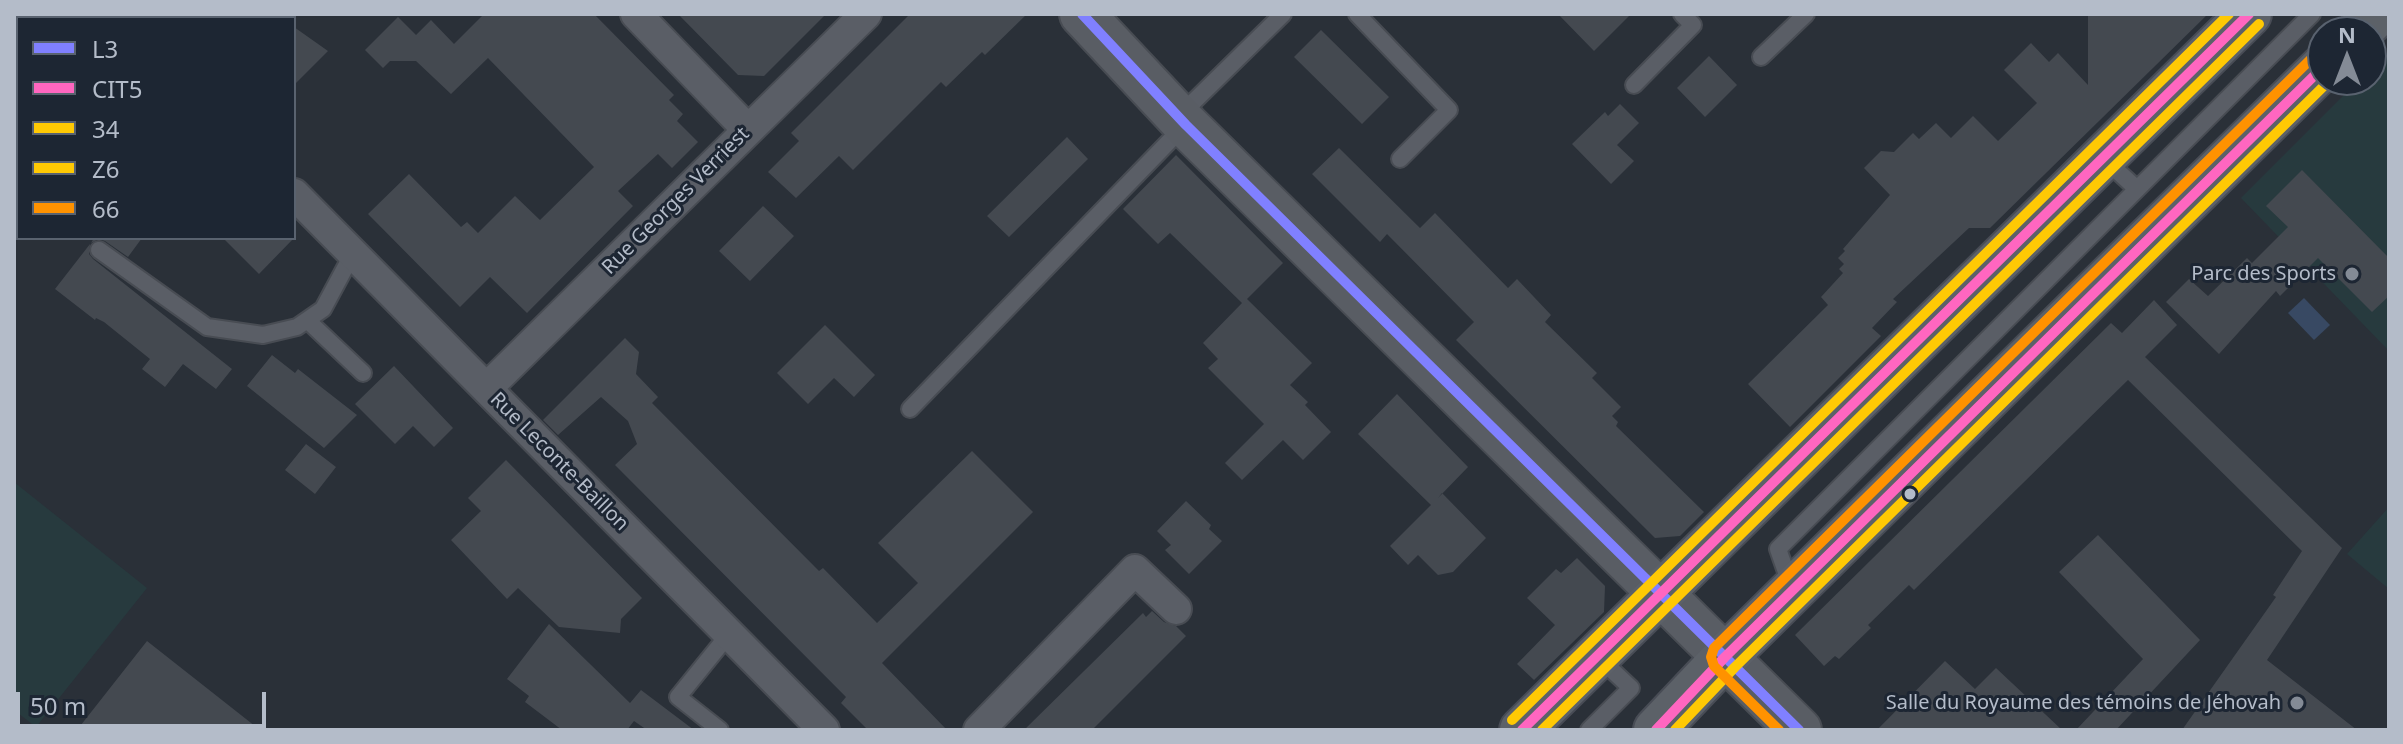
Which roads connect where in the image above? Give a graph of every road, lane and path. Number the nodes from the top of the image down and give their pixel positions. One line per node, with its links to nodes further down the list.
1 (636, 14): 14 (street)
2 (866, 14): 14 (street, Rue Georges Verriest)
3 (1082, 14): 13 (main road)
4 (1283, 14): 13 (lane)
5 (1357, 14): 16 (lane)
6 (1682, 14): 12 (lane)
7 (1806, 14): 10 (lane)
8 (2249, 14): 15 (main road)
9 (2312, 14): 17 (lane)
10 (1761, 57)
11 (2307, 83): 25 (main road)
12 (1634, 85)
13 (1182, 121): 24 (lane); 26 (main road)
14 (748, 130): 23 (street, Rue Georges Verriest)
15 (2103, 158): 17 (lane); 26 (main road)
16 (1400, 159)
17 (2137, 189): 25 (lane)
18 (296, 196): 20 (street, Rue Leconte-Baillon)
19 (99, 250): 21 (lane)
20 (353, 253): 21 (lane); 23 (street, Rue Leconte-Baillon)
21 (307, 320): 22 (lane)
22 (363, 373)
23 (487, 388): 28 (street, Rue Leconte-Baillon)
24 (910, 409)
25 (1793, 592): 30 (main road)
26 (1660, 593): 29 (main road); 30 (main road)
27 (1176, 609): 33 (street)
28 (729, 634): 31 (lane); 32 (street, Rue Leconte-Baillon)
29 (1597, 656): 34 (main road); 35 (lane)
30 (1725, 657): 36 (main road); 37 (main road)
31 (720, 730)
32 (824, 730)
33 (979, 730)
34 (1522, 730)
35 (1589, 730)
36 (1656, 730)
37 (1799, 730)

